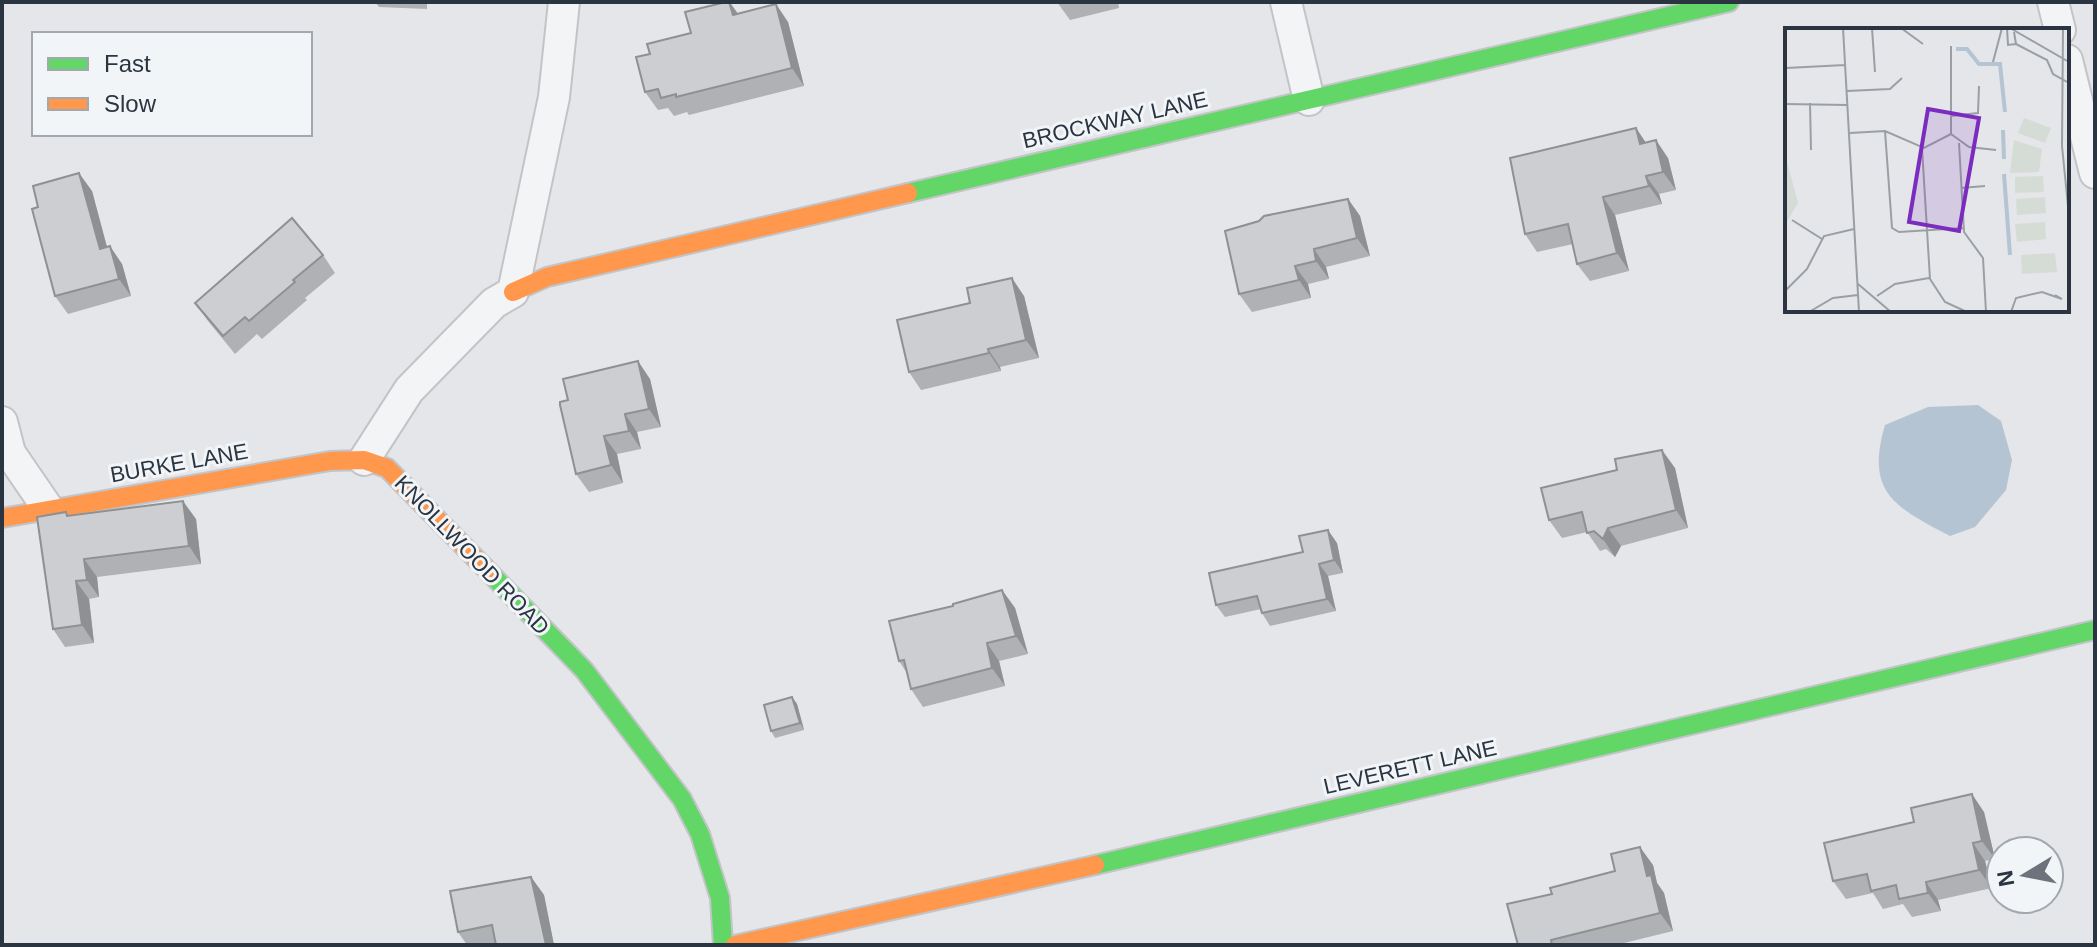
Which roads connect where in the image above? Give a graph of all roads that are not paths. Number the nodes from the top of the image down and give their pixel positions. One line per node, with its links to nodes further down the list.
1 (564, 2): 9 (street)
2 (1286, 2): 7 (street)
3 (1729, 2): 7 (street, BROCKWAY LANE)
4 (2053, 2): 5 (street)
5 (2060, 28)
6 (2069, 68): 8 (street)
7 (1309, 100): 9 (street, BROCKWAY LANE)
8 (2095, 173)
9 (513, 292): 11 (street)
10 (2, 422): 12 (street)
11 (364, 460): 12 (street, BURKE LANE); 15 (street, KNOLLWOOD ROAD)
12 (49, 510): 13 (street, BURKE LANE)
13 (2, 518)
14 (2095, 630): 16 (street, LEVERETT LANE)
15 (723, 945)
16 (735, 945)

